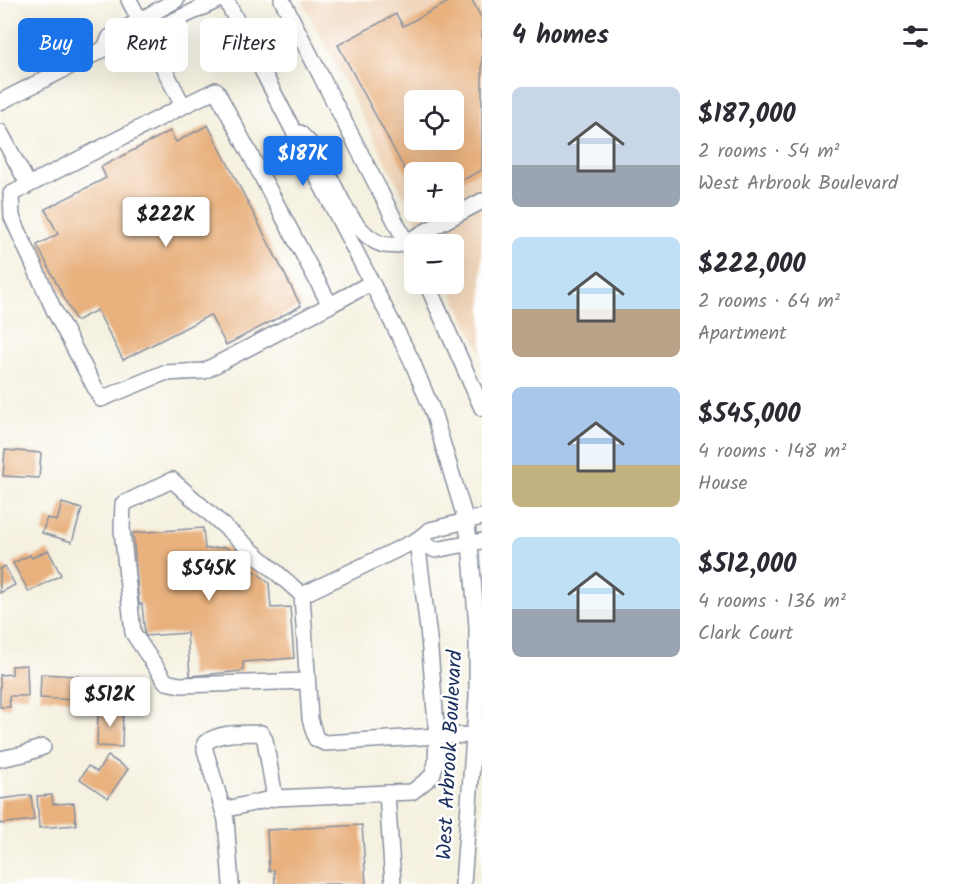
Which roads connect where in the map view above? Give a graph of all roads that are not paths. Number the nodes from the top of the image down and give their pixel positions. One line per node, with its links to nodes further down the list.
1 (129, 0): 6 (street)
2 (176, 0): 7 (street)
3 (218, 0): 8 (street)
4 (225, 0): 13 (street, West Arbrook Boulevard)
5 (282, 0): 18 (street)
6 (138, 18)
7 (154, 18)
8 (168, 18)
9 (105, 47): 11 (street)
10 (166, 72): 12 (street)
11 (0, 102)
12 (183, 106): 15 (street); 22 (street)
13 (286, 118): 19 (street); 20 (street, West Arbrook Boulevard)
14 (0, 132): 15 (street)
15 (28, 184): 22 (street)
16 (482, 201): 17 (street)
17 (421, 234)
18 (404, 238)
19 (404, 243)
20 (371, 283): 22 (street); 26 (street, West Arbrook Boulevard)
21 (433, 294): 23 (street)
22 (330, 305)
23 (476, 373): 24 (street)
24 (482, 408)
25 (482, 517): 26 (street)
26 (466, 521): 27 (street); 28 (street, West Arbrook Boulevard)
27 (417, 540): 28 (street); 29 (street); 32 (street)
28 (476, 542): 31 (street, West Arbrook Boulevard)
29 (302, 595): 30 (street); 30 (street)
30 (307, 681): 32 (street)
31 (475, 735): 32 (street); 40 (street, West Arbrook Boulevard)
32 (437, 736): 35 (street)
33 (43, 747): 34 (street)
34 (0, 759)
35 (387, 793): 36 (street); 39 (street)
36 (274, 798): 37 (street); 37 (street)
37 (223, 810): 38 (street)
38 (231, 884)
39 (393, 884)
40 (463, 884)

